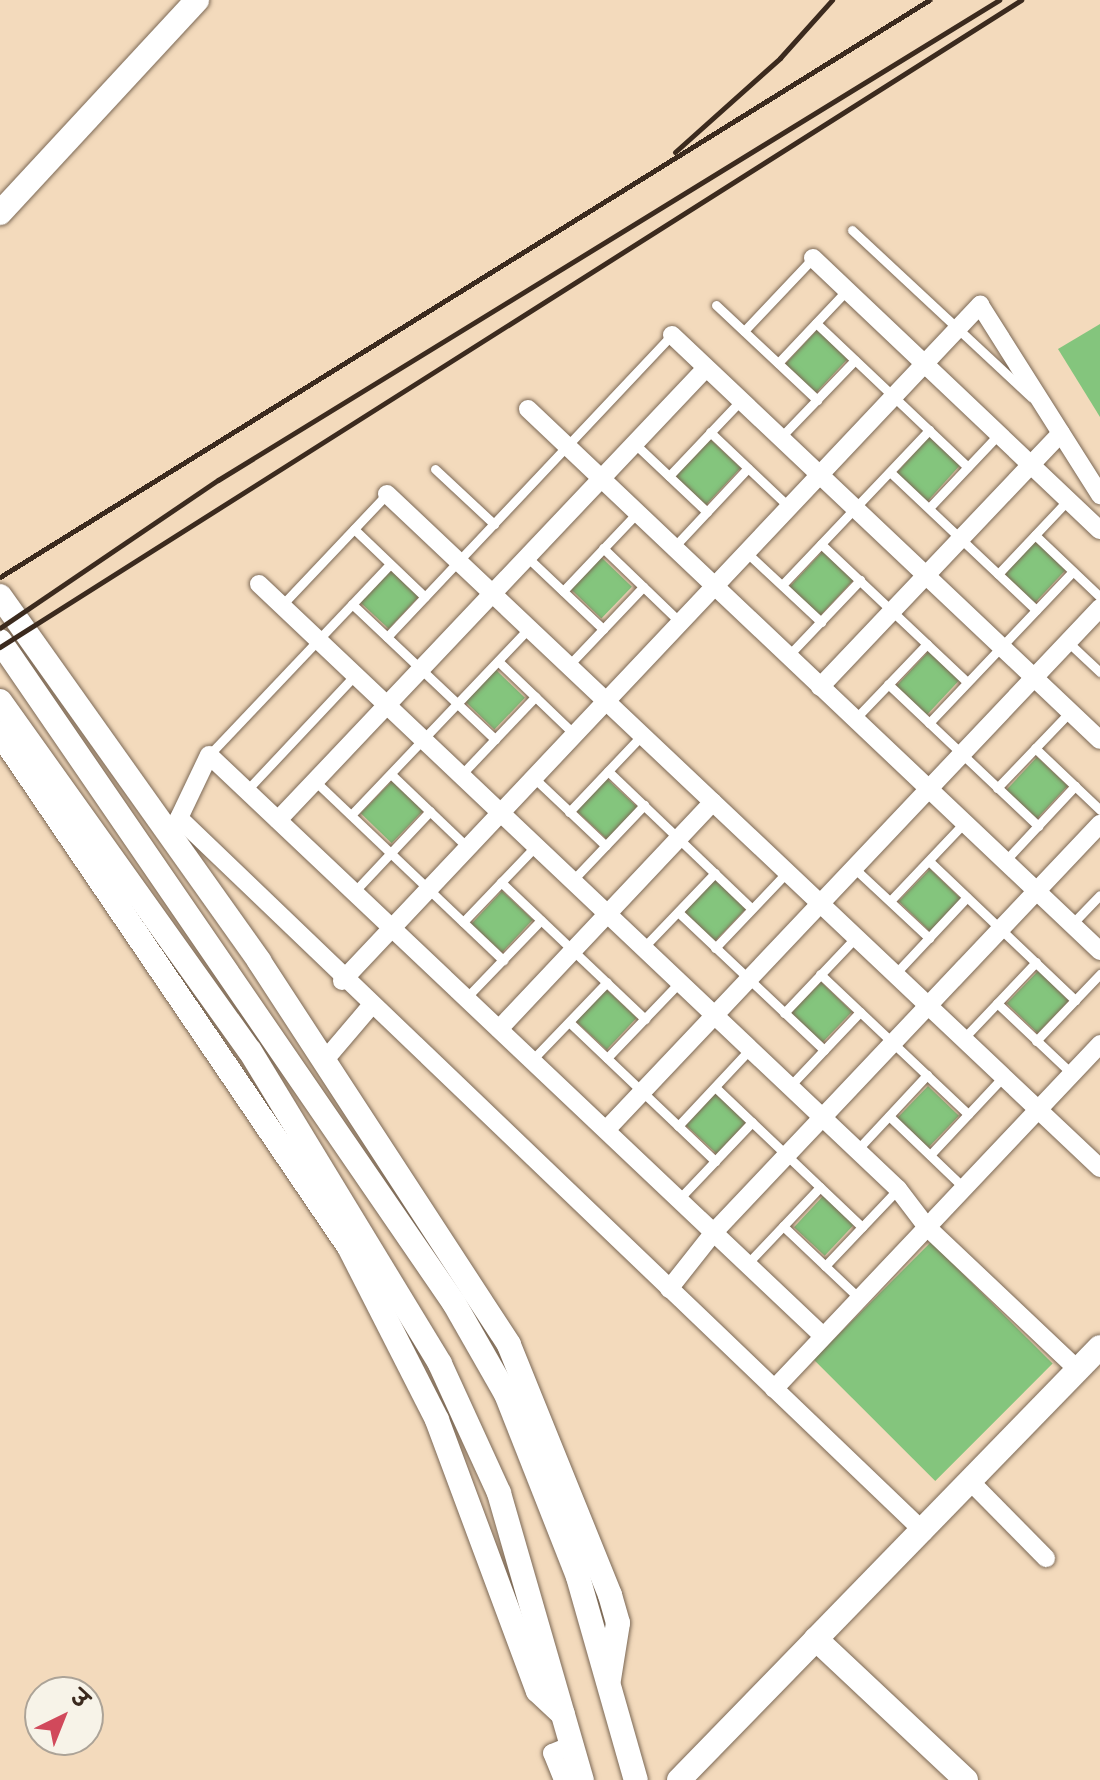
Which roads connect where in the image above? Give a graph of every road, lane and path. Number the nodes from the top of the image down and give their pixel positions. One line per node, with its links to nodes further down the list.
1 (197, 0): 2 (street)
2 (0, 213)
3 (852, 230): 8 (lane)
4 (813, 258): 5 (street); 9 (lane)
5 (847, 290): 7 (lane); 13 (street)
6 (716, 305): 9 (lane)
7 (816, 323): 11 (lane); 12 (lane)
8 (957, 329): 13 (street); 19 (lane); 19 (street)
9 (744, 331): 12 (lane)
10 (672, 335): 14 (street); 26 (lane)
11 (855, 360): 15 (lane); 17 (lane)
12 (778, 363): 17 (lane)
13 (924, 364): 15 (street); 23 (street)
14 (706, 368): 16 (street); 25 (street)
15 (894, 397): 20 (lane); 32 (street)
16 (741, 400): 21 (lane); 24 (street)
17 (817, 400): 24 (lane)
18 (528, 409): 26 (street)
19 (1049, 414): 22 (street)
20 (929, 430): 28 (lane); 31 (lane)
21 (710, 432): 29 (lane); 33 (lane)
22 (1061, 433): 27 (street); 36 (street)
23 (999, 434): 27 (street); 28 (lane)
24 (780, 438): 32 (street)
25 (635, 444): 33 (lane); 34 (street)
26 (567, 447): 34 (street); 43 (lane)
27 (1031, 465): 37 (street); 47 (street)
28 (968, 467): 40 (lane)
29 (748, 468): 38 (lane); 41 (lane)
30 (435, 469): 43 (lane)
31 (890, 472): 39 (lane); 40 (lane)
32 (819, 475): 38 (street); 39 (street)
33 (669, 476): 41 (lane)
34 (601, 479): 42 (street); 52 (street)
35 (387, 494): 44 (lane); 53 (street)
36 (1100, 495)
37 (1068, 500): 45 (street); 46 (lane)
38 (789, 507): 51 (street)
39 (855, 508): 48 (lane); 57 (street)
40 (929, 508): 47 (lane)
41 (707, 512): 49 (lane)
42 (637, 513): 49 (street); 50 (lane)
43 (494, 524): 53 (lane)
44 (354, 529): 54 (lane); 69 (lane)
45 (1100, 530)
46 (1035, 535): 55 (lane); 56 (lane)
47 (961, 539): 56 (lane); 57 (street)
48 (821, 544): 58 (lane); 60 (lane)
49 (673, 547): 61 (street)
50 (603, 548): 62 (lane); 63 (lane)
51 (746, 552): 60 (lane); 61 (street)
52 (527, 557): 63 (lane); 64 (street)
53 (459, 561): 64 (street); 66 (lane)
54 (390, 564): 66 (lane); 68 (lane)
55 (1073, 571): 67 (lane); 71 (lane)
56 (998, 574): 71 (lane)
57 (926, 576): 72 (street); 82 (street)
58 (860, 580): 72 (lane); 74 (lane)
59 (259, 584): 69 (street)
60 (782, 585): 74 (lane)
61 (714, 586): 73 (street); 83 (street)
62 (643, 587): 73 (lane); 76 (lane)
63 (563, 591): 76 (lane)
64 (493, 594): 75 (street); 86 (street)
65 (0, 596): 191 (street)
66 (425, 597): 77 (lane)
67 (1100, 597)
68 (352, 604): 77 (lane); 78 (lane)
69 (282, 605): 78 (street)
70 (1100, 609): 80 (street)
71 (1036, 610): 82 (lane)
72 (892, 611): 81 (lane); 92 (street)
73 (680, 622): 95 (street)
74 (821, 622): 83 (lane)
75 (529, 628): 84 (lane); 85 (street)
76 (603, 629): 85 (lane)
77 (387, 637): 86 (lane)
78 (318, 640): 88 (street); 109 (lane)
79 (0, 641): 230 (street)
80 (1068, 642): 87 (lane); 89 (street)
81 (927, 644): 90 (lane); 91 (lane)
82 (1001, 647): 89 (street); 90 (lane)
83 (788, 656): 92 (street)
84 (498, 661): 93 (lane); 96 (lane)
85 (569, 665): 95 (street)
86 (421, 669): 96 (lane); 97 (street)
87 (1100, 672)
88 (355, 675): 97 (street); 118 (lane)
89 (1034, 678): 98 (street); 108 (street)
90 (967, 682): 100 (lane)
91 (888, 684): 99 (lane); 100 (lane)
92 (820, 687): 99 (street)
93 (535, 697): 102 (lane); 105 (lane)
94 (0, 701): 231 (street)
95 (606, 701): 102 (street); 103 (street)
96 (458, 704): 104 (lane); 105 (lane)
97 (387, 705): 104 (street); 114 (street)
98 (1070, 712): 106 (street); 107 (lane)
99 (855, 719): 117 (street)
100 (929, 723): 108 (lane)
101 (0, 733): 231 (street)
102 (574, 734): 113 (street)
103 (642, 735): 110 (lane); 119 (street)
104 (423, 739): 111 (lane); 112 (street)
105 (495, 739): 112 (lane)
106 (1100, 740)
107 (1035, 748): 115 (lane); 116 (lane)
108 (962, 754): 116 (lane); 117 (street)
109 (209, 755): 118 (street); 169 (street)
110 (608, 771): 120 (lane); 124 (lane)
111 (391, 774): 122 (lane); 125 (lane)
112 (461, 775): 123 (street)
113 (533, 777): 123 (street); 124 (lane)
114 (315, 781): 125 (lane); 126 (street)
115 (1075, 786): 121 (lane); 129 (lane)
116 (997, 788): 129 (lane)
117 (929, 789): 127 (street); 137 (street)
118 (247, 790): 126 (street)
119 (713, 802): 130 (street); 138 (street)
120 (644, 805): 130 (lane); 132 (lane)
121 (1100, 810)
122 (430, 811): 133 (lane); 134 (lane)
123 (500, 812): 131 (street); 133 (street)
124 (569, 812): 132 (lane)
125 (351, 815): 134 (lane)
126 (278, 820): 144 (street)
127 (964, 823): 135 (lane); 136 (street)
128 (1100, 824): 143 (street)
129 (1038, 826): 136 (lane)
130 (679, 839): 139 (lane); 151 (street)
131 (536, 846): 140 (street); 141 (lane)
132 (606, 846): 140 (lane)
133 (467, 847): 142 (street)
134 (391, 853): 142 (lane); 144 (lane)
135 (929, 861): 146 (lane); 147 (lane)
136 (1005, 861): 143 (street)
137 (854, 868): 147 (lane); 148 (street)
138 (787, 872): 148 (street); 149 (lane)
139 (715, 873): 149 (lane); 150 (lane)
140 (572, 881): 151 (street)
141 (501, 882): 152 (lane); 153 (lane)
142 (427, 889): 153 (lane); 155 (street)
143 (1036, 891): 154 (street); 156 (street)
144 (354, 892): 155 (street)
145 (1100, 895): 154 (lane)
146 (967, 897): 156 (lane); 158 (lane)
147 (890, 901): 158 (lane)
148 (820, 904): 157 (street); 168 (street)
149 (752, 909): 160 (lane)
150 (678, 912): 159 (lane); 160 (lane)
151 (607, 914): 159 (street); 161 (street)
152 (541, 920): 161 (lane); 163 (lane)
153 (463, 922): 163 (lane)
154 (1072, 925): 162 (street)
155 (391, 927): 169 (street); 172 (street)
156 (1001, 929): 164 (lane); 175 (street)
157 (856, 937): 165 (lane); 166 (street)
158 (929, 938): 166 (lane)
159 (643, 948): 171 (street)
160 (715, 948): 168 (lane)
161 (573, 950): 170 (lane); 182 (street)
162 (1100, 951)
163 (503, 960): 172 (lane)
164 (1036, 962): 173 (lane); 174 (lane)
165 (820, 974): 177 (lane); 178 (lane)
166 (895, 974): 175 (street)
167 (1100, 974): 173 (lane)
168 (749, 979): 178 (lane); 179 (street)
169 (342, 981): 176 (street)
170 (607, 982): 180 (lane); 181 (lane)
171 (680, 982): 179 (street); 180 (lane)
172 (466, 998): 182 (street)
173 (1075, 1000): 184 (lane)
174 (997, 1003): 183 (lane); 184 (lane)
175 (928, 1005): 183 (street); 185 (street)
176 (370, 1007): 191 (street); 220 (street)
177 (860, 1012): 185 (lane); 188 (lane)
178 (784, 1013): 188 (lane)
179 (715, 1015): 187 (street); 197 (street)
180 (645, 1019): 189 (lane)
181 (569, 1022): 189 (lane); 190 (lane)
182 (499, 1029): 190 (street)
183 (963, 1039): 194 (street)
184 (1036, 1041): 192 (lane)
185 (892, 1043): 193 (lane); 201 (street)
186 (1100, 1044): 192 (street)
187 (750, 1049): 195 (street); 196 (lane)
188 (824, 1050): 195 (lane)
189 (607, 1058): 197 (lane)
190 (532, 1060): 204 (street)
191 (324, 1061): 230 (street)
192 (1072, 1074): 198 (street)
193 (927, 1075): 199 (lane); 200 (lane)
194 (1003, 1077): 198 (street); 199 (lane)
195 (790, 1086): 201 (street)
196 (715, 1087): 202 (lane); 203 (lane)
197 (642, 1092): 203 (lane); 204 (street)
198 (1038, 1109): 209 (street); 211 (street)
199 (968, 1114): 207 (lane)
200 (889, 1116): 205 (lane); 207 (lane)
201 (822, 1117): 205 (street); 206 (street)
202 (752, 1122): 206 (lane); 208 (lane)
203 (678, 1126): 208 (lane)
204 (606, 1130): 213 (street)
205 (857, 1150): 212 (street)
206 (787, 1155): 210 (lane); 217 (street)
207 (930, 1155): 211 (lane)
208 (715, 1161): 213 (lane)
209 (1100, 1168)
210 (820, 1187): 214 (lane); 215 (lane)
211 (964, 1188): 216 (street)
212 (898, 1189): 215 (lane); 216 (street)
213 (679, 1199): 217 (street)
214 (783, 1226): 218 (lane); 219 (lane)
215 (862, 1227): 219 (lane)
216 (927, 1227): 221 (street); 224 (street)
217 (714, 1232): 218 (street); 220 (street)
218 (747, 1264): 222 (street)
219 (825, 1266): 221 (lane)
220 (669, 1289): 225 (street)
221 (859, 1298): 222 (street)
222 (823, 1336): 225 (street)
223 (1100, 1347): 224 (street)
224 (1078, 1370): 226 (street)
225 (774, 1389): 227 (street)
226 (971, 1482): 227 (street); 228 (street)
227 (924, 1532): 229 (street)
228 (1046, 1558)
229 (816, 1639): 236 (street); 237 (street)
230 (608, 1683): 235 (street)
231 (563, 1714): 232 (street)
232 (572, 1745): 233 (street); 234 (street)
233 (563, 1780)
234 (582, 1780)
235 (636, 1780)
236 (679, 1780)
237 (966, 1780)

